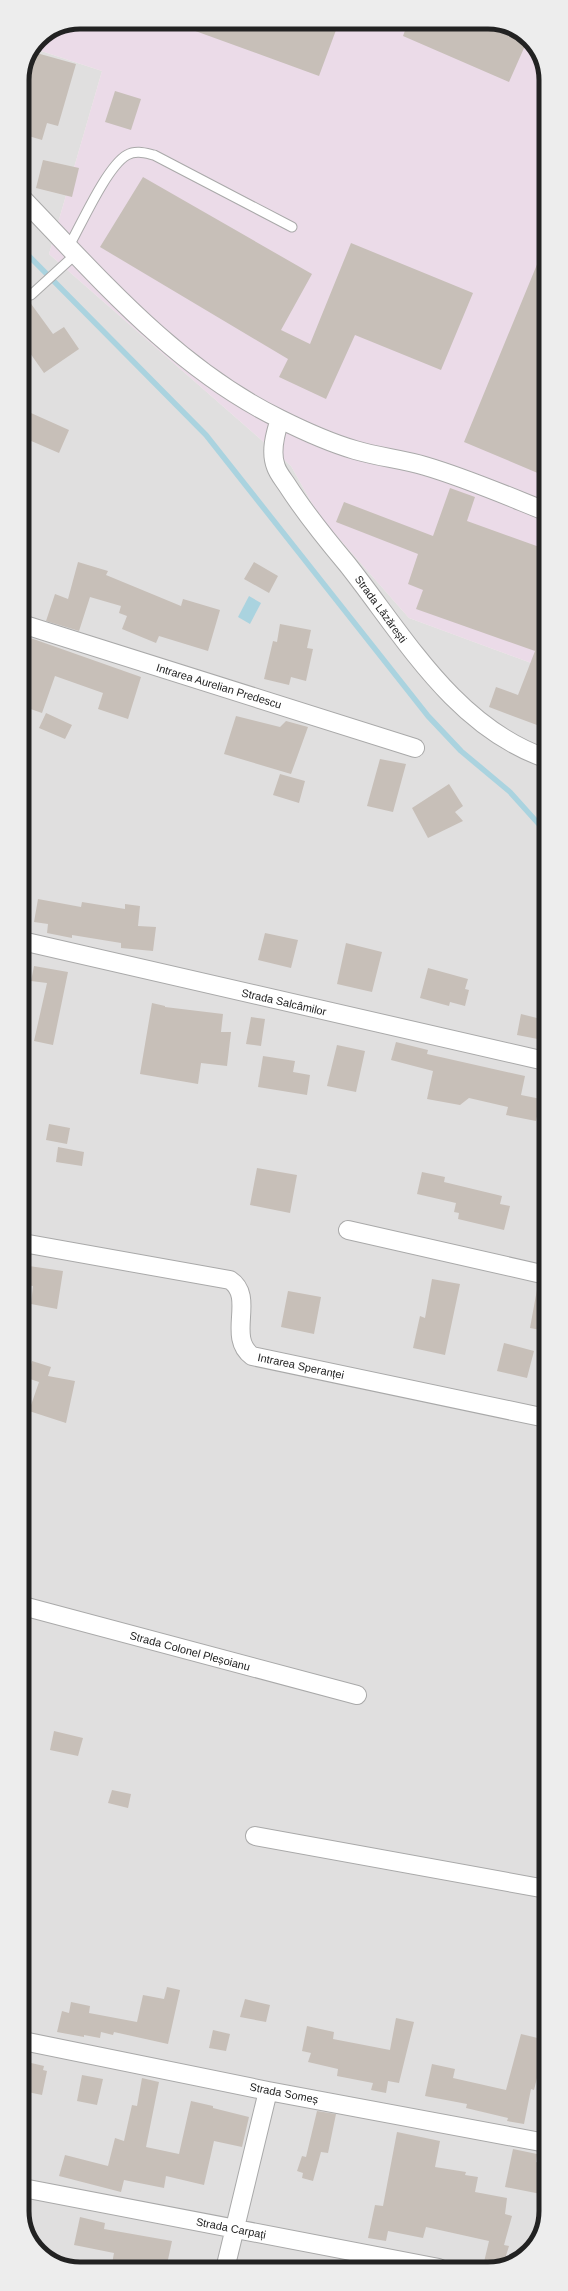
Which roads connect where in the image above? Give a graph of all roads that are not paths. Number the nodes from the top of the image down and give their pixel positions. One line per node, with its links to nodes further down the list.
1 (29, 205): 3 (street)
2 (292, 227): 3 (lane)
3 (72, 250): 4 (lane); 5 (street)
4 (29, 293)
5 (280, 419): 6 (street); 9 (street, Strada Lăzărești)
6 (539, 508)
7 (29, 626): 8 (street, Intrarea Aurelian Predescu)
8 (415, 748)
9 (539, 756)
10 (29, 943): 11 (street, Strada Salcâmilor)
11 (539, 1060)
12 (348, 1230): 14 (street)
13 (29, 1244): 15 (street, Intrarea Speranței)
14 (539, 1273)
15 (539, 1417)
16 (29, 1608): 17 (street, Strada Colonel Pleșoianu)
17 (357, 1695)
18 (255, 1836): 19 (street)
19 (539, 1888)
20 (29, 2042): 21 (street, Strada Someș)
21 (268, 2091): 22 (street, Strada Someș); 24 (street)
22 (539, 2142)
23 (29, 2189): 24 (street, Strada Carpați)
24 (235, 2228): 25 (street); 26 (street, Strada Carpați)
25 (226, 2262)
26 (408, 2262)

